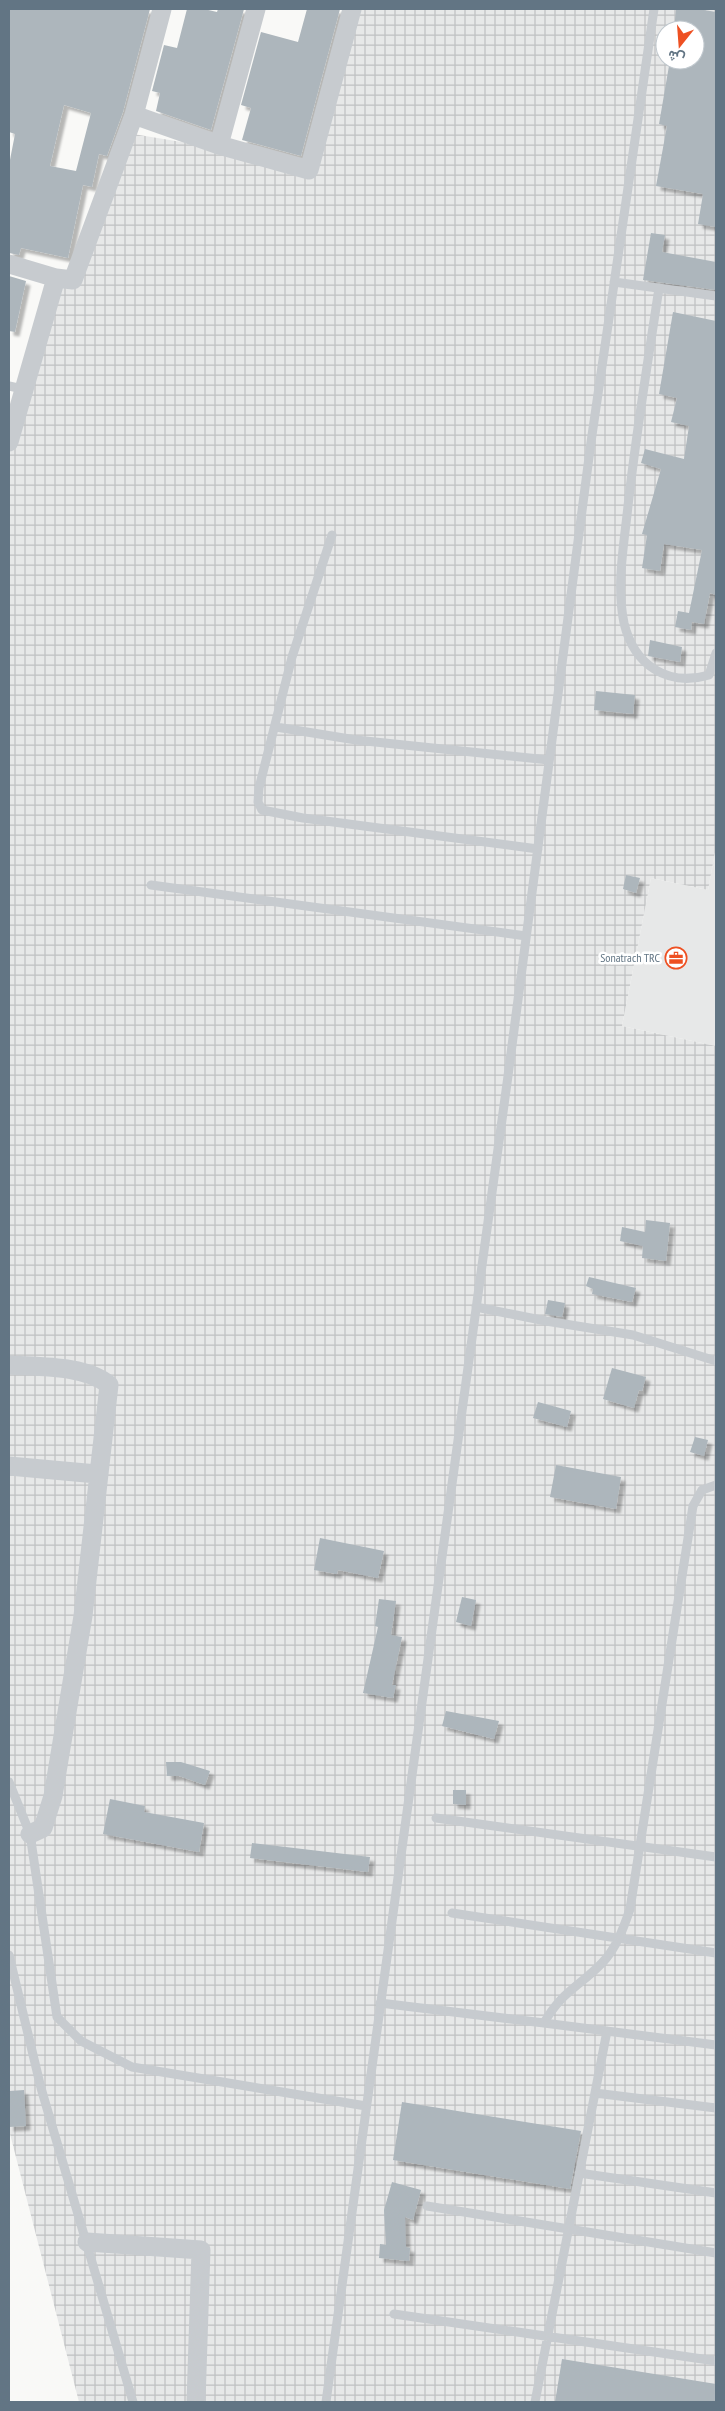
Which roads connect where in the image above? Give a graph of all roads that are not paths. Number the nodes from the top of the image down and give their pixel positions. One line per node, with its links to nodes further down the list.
1 (162, 9): 5 (street)
2 (256, 9): 6 (street)
3 (352, 9): 6 (street)
4 (654, 9): 9 (lane)
5 (134, 115): 6 (street); 8 (street)
6 (219, 145)
7 (9, 264): 8 (street)
8 (56, 278): 12 (street)
9 (614, 282): 10 (lane); 17 (lane)
10 (659, 288): 11 (lane); 15 (lane)
11 (716, 296)
12 (16, 387): 13 (street)
13 (9, 442)
14 (332, 534): 16 (lane)
15 (716, 653)
16 (276, 727): 17 (lane); 18 (lane)
17 (549, 760): 18 (lane)
18 (538, 849): 20 (lane)
19 (151, 884): 20 (lane)
20 (526, 936): 21 (lane)
21 (476, 1307): 22 (lane); 36 (lane)
22 (716, 1361)
23 (9, 1364): 25 (street)
24 (9, 1466): 25 (street)
25 (97, 1474): 29 (street)
26 (716, 1485): 30 (lane)
27 (9, 1782): 29 (lane)
28 (436, 1818): 30 (lane)
29 (30, 1834): 41 (lane)
30 (642, 1846): 31 (lane); 33 (lane)
31 (716, 1857)
32 (452, 1913): 33 (lane)
33 (618, 1938): 34 (lane); 37 (lane)
34 (716, 1953)
35 (9, 1955): 47 (lane)
36 (380, 2003): 37 (lane); 41 (lane)
37 (544, 2023): 38 (lane)
38 (607, 2031): 39 (lane); 40 (lane)
39 (716, 2045)
40 (595, 2094): 42 (lane); 43 (lane)
41 (366, 2106): 54 (lane)
42 (716, 2108)
43 (579, 2173): 44 (lane); 46 (lane)
44 (716, 2193)
45 (427, 2206): 46 (lane)
46 (568, 2229): 48 (lane); 50 (lane)
47 (86, 2242): 52 (lane); 53 (street)
48 (716, 2253)
49 (394, 2314): 50 (lane)
50 (548, 2336): 51 (lane); 55 (lane)
51 (716, 2361)
52 (133, 2402)
53 (196, 2402)
54 (326, 2402)
55 (535, 2402)

